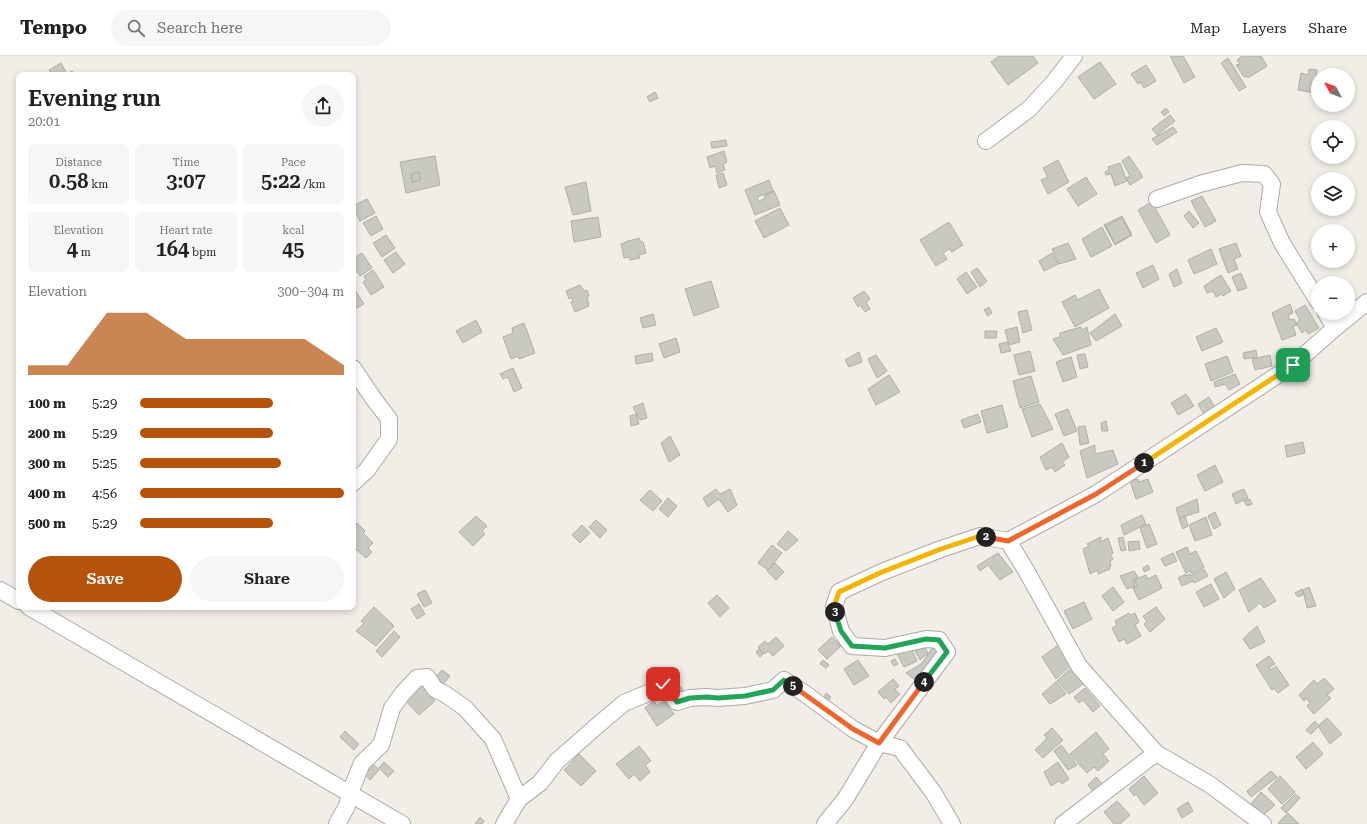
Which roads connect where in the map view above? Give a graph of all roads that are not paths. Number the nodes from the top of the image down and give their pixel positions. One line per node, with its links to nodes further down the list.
1 (1074, 56): 2 (street)
2 (986, 141)
3 (1157, 199): 4 (street)
4 (1311, 290)
5 (1367, 302): 7 (street)
6 (1330, 320): 7 (street)
7 (1334, 328): 10 (street)
8 (356, 372): 9 (street)
9 (356, 480)
10 (1008, 541): 14 (street); 15 (street)
11 (0, 590): 12 (street)
12 (16, 599)
13 (34, 610): 16 (street)
14 (879, 743): 17 (street); 21 (street); 22 (street)
15 (1156, 753): 23 (street); 24 (street)
16 (350, 793): 17 (street); 18 (street); 19 (street)
17 (519, 799): 20 (street)
18 (337, 824)
19 (402, 824)
20 (504, 824)
21 (825, 824)
22 (952, 824)
23 (1063, 824)
24 (1263, 824)

